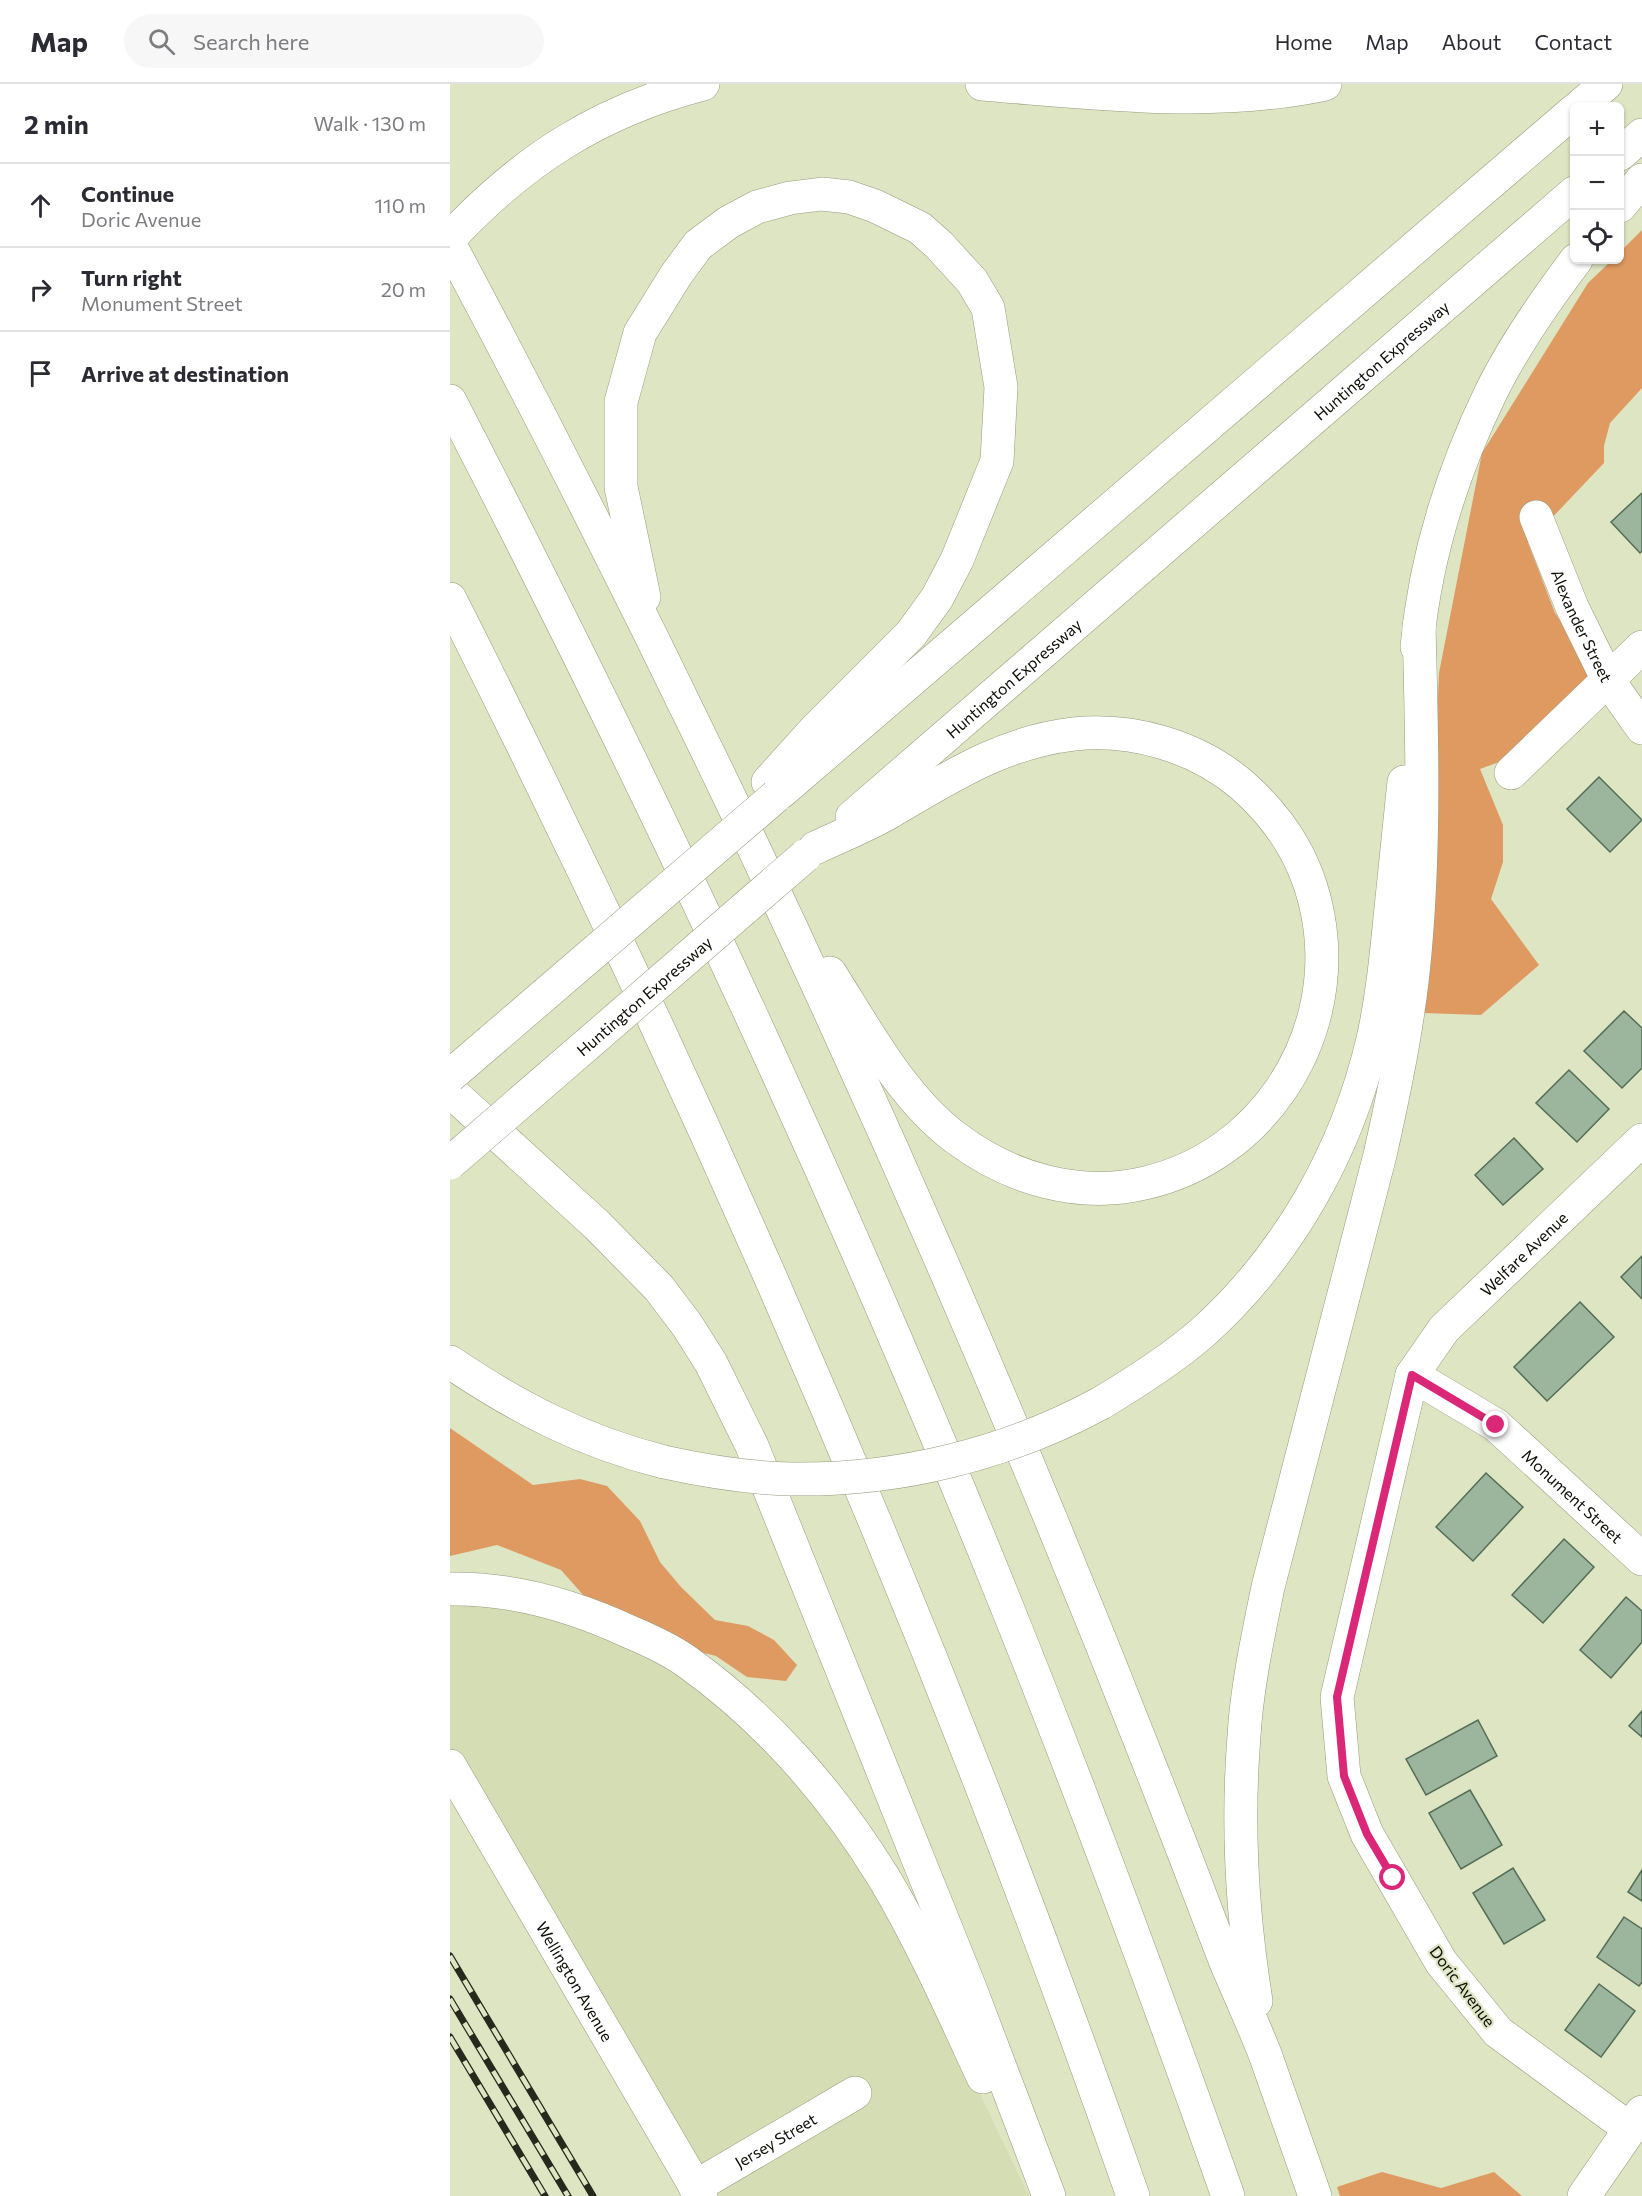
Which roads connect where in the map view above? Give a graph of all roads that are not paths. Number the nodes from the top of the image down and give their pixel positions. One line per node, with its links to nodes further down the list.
1 (703, 84): 12 (main road)
2 (982, 84): 3 (main road)
3 (1324, 84)
4 (1606, 84): 5 (main road)
5 (1585, 102)
6 (1570, 115): 24 (main road)
7 (1642, 135): 8 (main road)
8 (1624, 151)
9 (1642, 180): 11 (main road)
10 (1570, 197): 25 (main road, Huntington Expressway)
11 (1624, 201)
12 (450, 238)
13 (450, 245): 19 (main road)
14 (1573, 264): 18 (main road)
15 (450, 401): 43 (main road)
16 (1536, 517): 21 (main road, Alexander Street)
17 (450, 599): 42 (main road)
18 (1419, 626): 31 (main road, bridge); 36 (main road)
19 (654, 643): 24 (main road); 26 (main road)
20 (1642, 647): 21 (main road)
21 (1608, 680): 22 (main road, Alexander Street); 23 (main road)
22 (1642, 728)
23 (1510, 773)
24 (772, 789): 27 (main road, bridge)
25 (810, 852): 26 (main road); 30 (main road, Huntington Expressway, bridge)
26 (762, 866): 36 (main road)
27 (450, 1076)
28 (450, 1091): 41 (main road)
29 (1642, 1140): 32 (main road, Welfare Avenue)
30 (450, 1162)
31 (450, 1362)
32 (1412, 1375): 33 (main road, Monument Street); 38 (main road, Doric Avenue)
33 (1642, 1559)
34 (454, 1589): 40 (main road)
35 (450, 1766): 39 (main road, Wellington Avenue)
36 (1263, 2050): 44 (main road)
37 (855, 2093): 39 (main road, Jersey Street)
38 (1636, 2120): 45 (main road)
39 (698, 2192)
40 (1039, 2196)
41 (1049, 2196)
42 (1133, 2196)
43 (1228, 2196)
44 (1315, 2196)
45 (1584, 2196)

